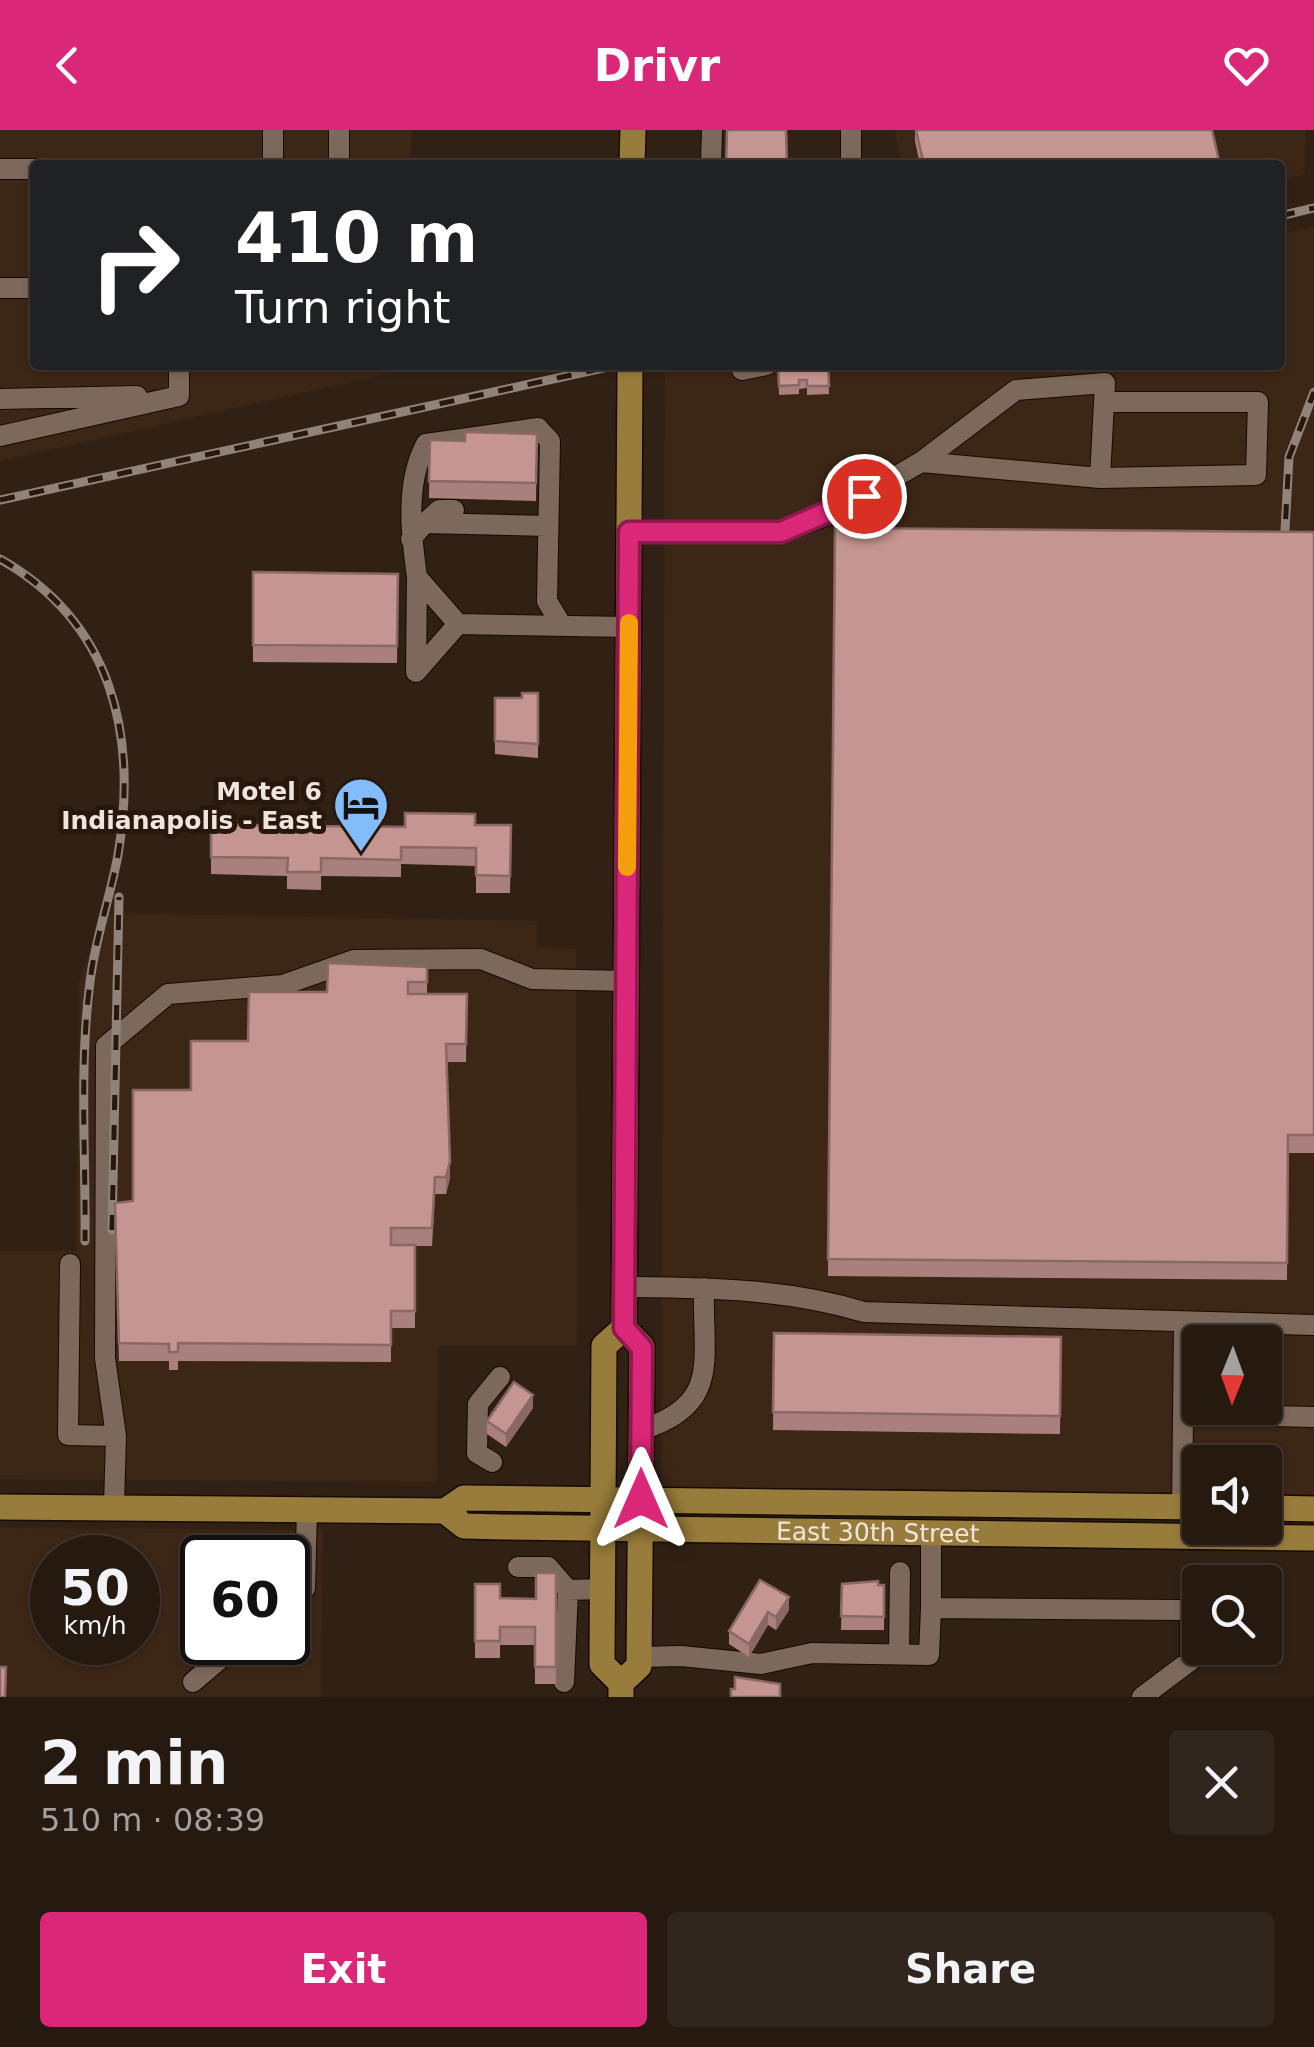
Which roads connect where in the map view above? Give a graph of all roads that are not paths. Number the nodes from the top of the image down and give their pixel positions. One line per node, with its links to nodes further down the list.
1 (274, 130): 6 (lane)
2 (339, 130): 7 (lane)
3 (633, 130): 8 (main road)
4 (712, 130): 9 (lane)
5 (851, 130): 10 (lane)
6 (274, 160)
7 (338, 160)
8 (632, 160)
9 (711, 160)
10 (851, 160)
11 (0, 168): 12 (lane)
12 (30, 169)
13 (0, 288): 14 (lane)
14 (30, 288)
15 (179, 370): 17 (lane)
16 (630, 370): 26 (main road)
17 (178, 396): 18 (lane); 20 (lane)
18 (0, 399)
19 (1104, 402): 21 (lane); 22 (lane); 22 (lane)
20 (0, 436)
21 (921, 462): 22 (lane); 26 (lane)
22 (1100, 478)
23 (496, 526): 24 (lane); 25 (lane); 25 (lane)
24 (548, 526): 25 (lane); 29 (lane)
25 (418, 531): 27 (lane)
26 (629, 532): 30 (main road)
27 (417, 577): 28 (lane); 28 (lane)
28 (458, 624): 29 (lane)
29 (562, 626): 30 (lane)
30 (629, 627): 31 (main road)
31 (626, 981): 33 (main road); 42 (lane)
32 (70, 1264): 42 (lane)
33 (624, 1286): 34 (lane); 37 (main road)
34 (704, 1288): 35 (lane); 41 (lane)
35 (1184, 1324): 36 (lane)
36 (1314, 1326)
37 (624, 1328): 41 (main road); 44 (main road)
38 (500, 1377): 43 (lane)
39 (1282, 1416): 40 (lane)
40 (1314, 1417)
41 (641, 1430): 45 (main road)
42 (116, 1436): 46 (lane)
43 (492, 1462)
44 (603, 1499): 45 (main road, East 30th Street); 52 (main road, East 30th Street); 53 (main road)
45 (641, 1499): 48 (main road, East 30th Street); 54 (main road)
46 (114, 1506): 47 (main road, East 30th Street); 50 (main road, East 30th Street)
47 (0, 1507)
48 (1182, 1507)
49 (1282, 1508): 51 (main road)
50 (307, 1509): 52 (main road, East 30th Street); 56 (lane)
51 (1314, 1509)
52 (445, 1511): 53 (main road, East 30th Street)
53 (603, 1528): 54 (main road, East 30th Street); 60 (main road)
54 (640, 1528): 55 (main road, East 30th Street); 64 (main road)
55 (932, 1532): 57 (main road, East 30th Street); 62 (lane)
56 (307, 1535)
57 (1314, 1538)
58 (518, 1567): 61 (lane)
59 (900, 1572): 63 (lane)
60 (602, 1589): 61 (lane); 68 (main road)
61 (568, 1590): 67 (lane)
62 (931, 1608): 63 (lane); 69 (lane)
63 (899, 1654): 64 (lane)
64 (639, 1658): 68 (main road)
65 (213, 1665): 66 (lane)
66 (193, 1682)
67 (564, 1682)
68 (621, 1690)
69 (1142, 1697)

